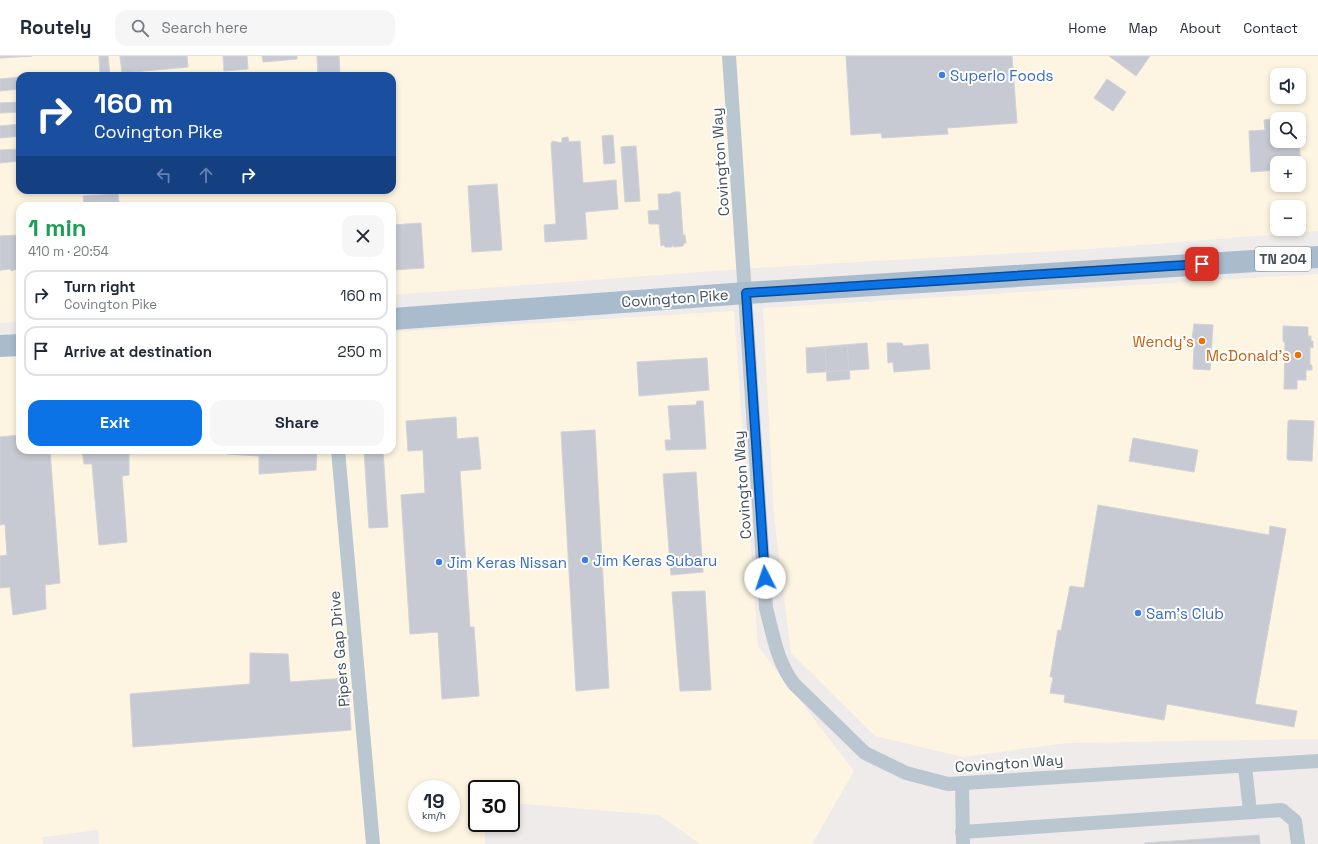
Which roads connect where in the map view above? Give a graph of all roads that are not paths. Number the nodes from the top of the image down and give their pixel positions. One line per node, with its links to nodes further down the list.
1 (729, 56): 3 (street, Covington Way)
2 (1318, 257): 3 (main road, Covington Pike / TN 204)
3 (746, 293): 4 (main road, Covington Pike / TN 204); 10 (street, Covington Way)
4 (396, 319)
5 (16, 345): 6 (main road)
6 (0, 346)
7 (338, 454): 13 (street, Pipers Gap Drive)
8 (1318, 761): 9 (street, Covington Way)
9 (1245, 766): 10 (street, Covington Way); 11 (street)
10 (962, 783): 12 (street)
11 (1250, 812): 12 (street); 14 (street)
12 (963, 838)
13 (373, 844)
14 (1298, 844)

